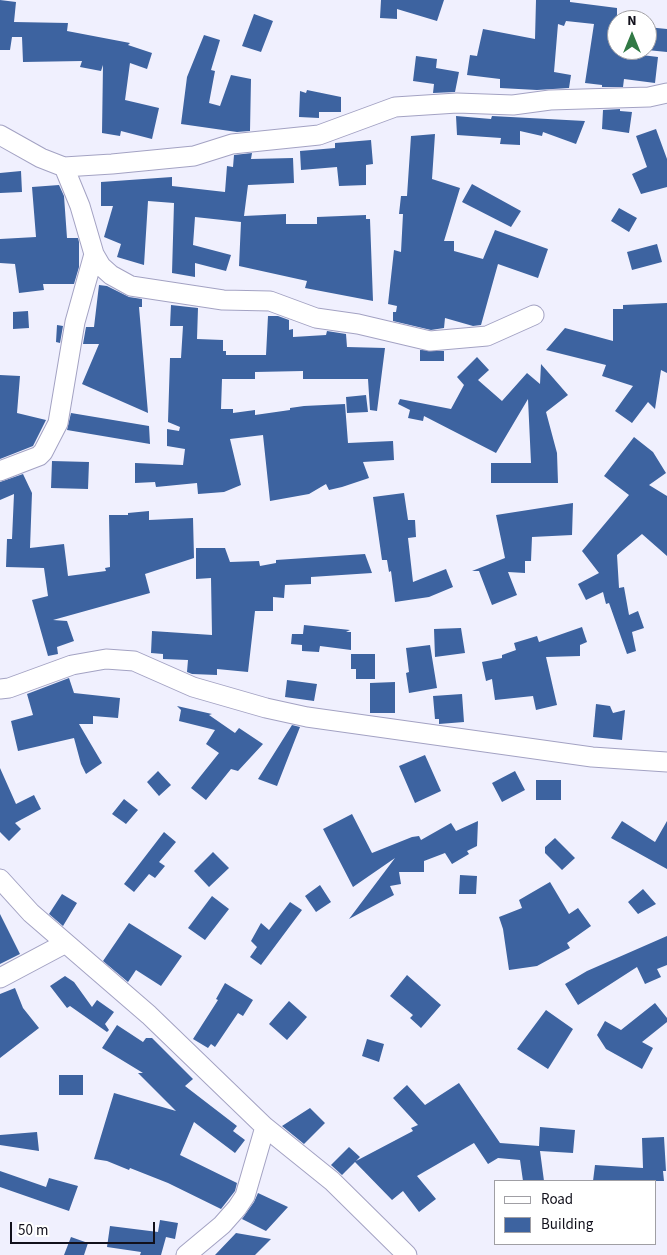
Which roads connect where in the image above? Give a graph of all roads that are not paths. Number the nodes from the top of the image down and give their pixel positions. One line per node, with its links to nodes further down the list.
1 (667, 93): 3 (street)
2 (0, 135): 3 (street)
3 (64, 167): 4 (street)
4 (94, 254): 5 (street); 6 (street)
5 (534, 315)
6 (0, 471)
7 (0, 689): 8 (street)
8 (667, 762)
9 (0, 879): 10 (street)
10 (64, 944): 11 (street); 12 (street)
11 (0, 978)
12 (265, 1127): 13 (street); 14 (street)
13 (186, 1255)
14 (407, 1255)

